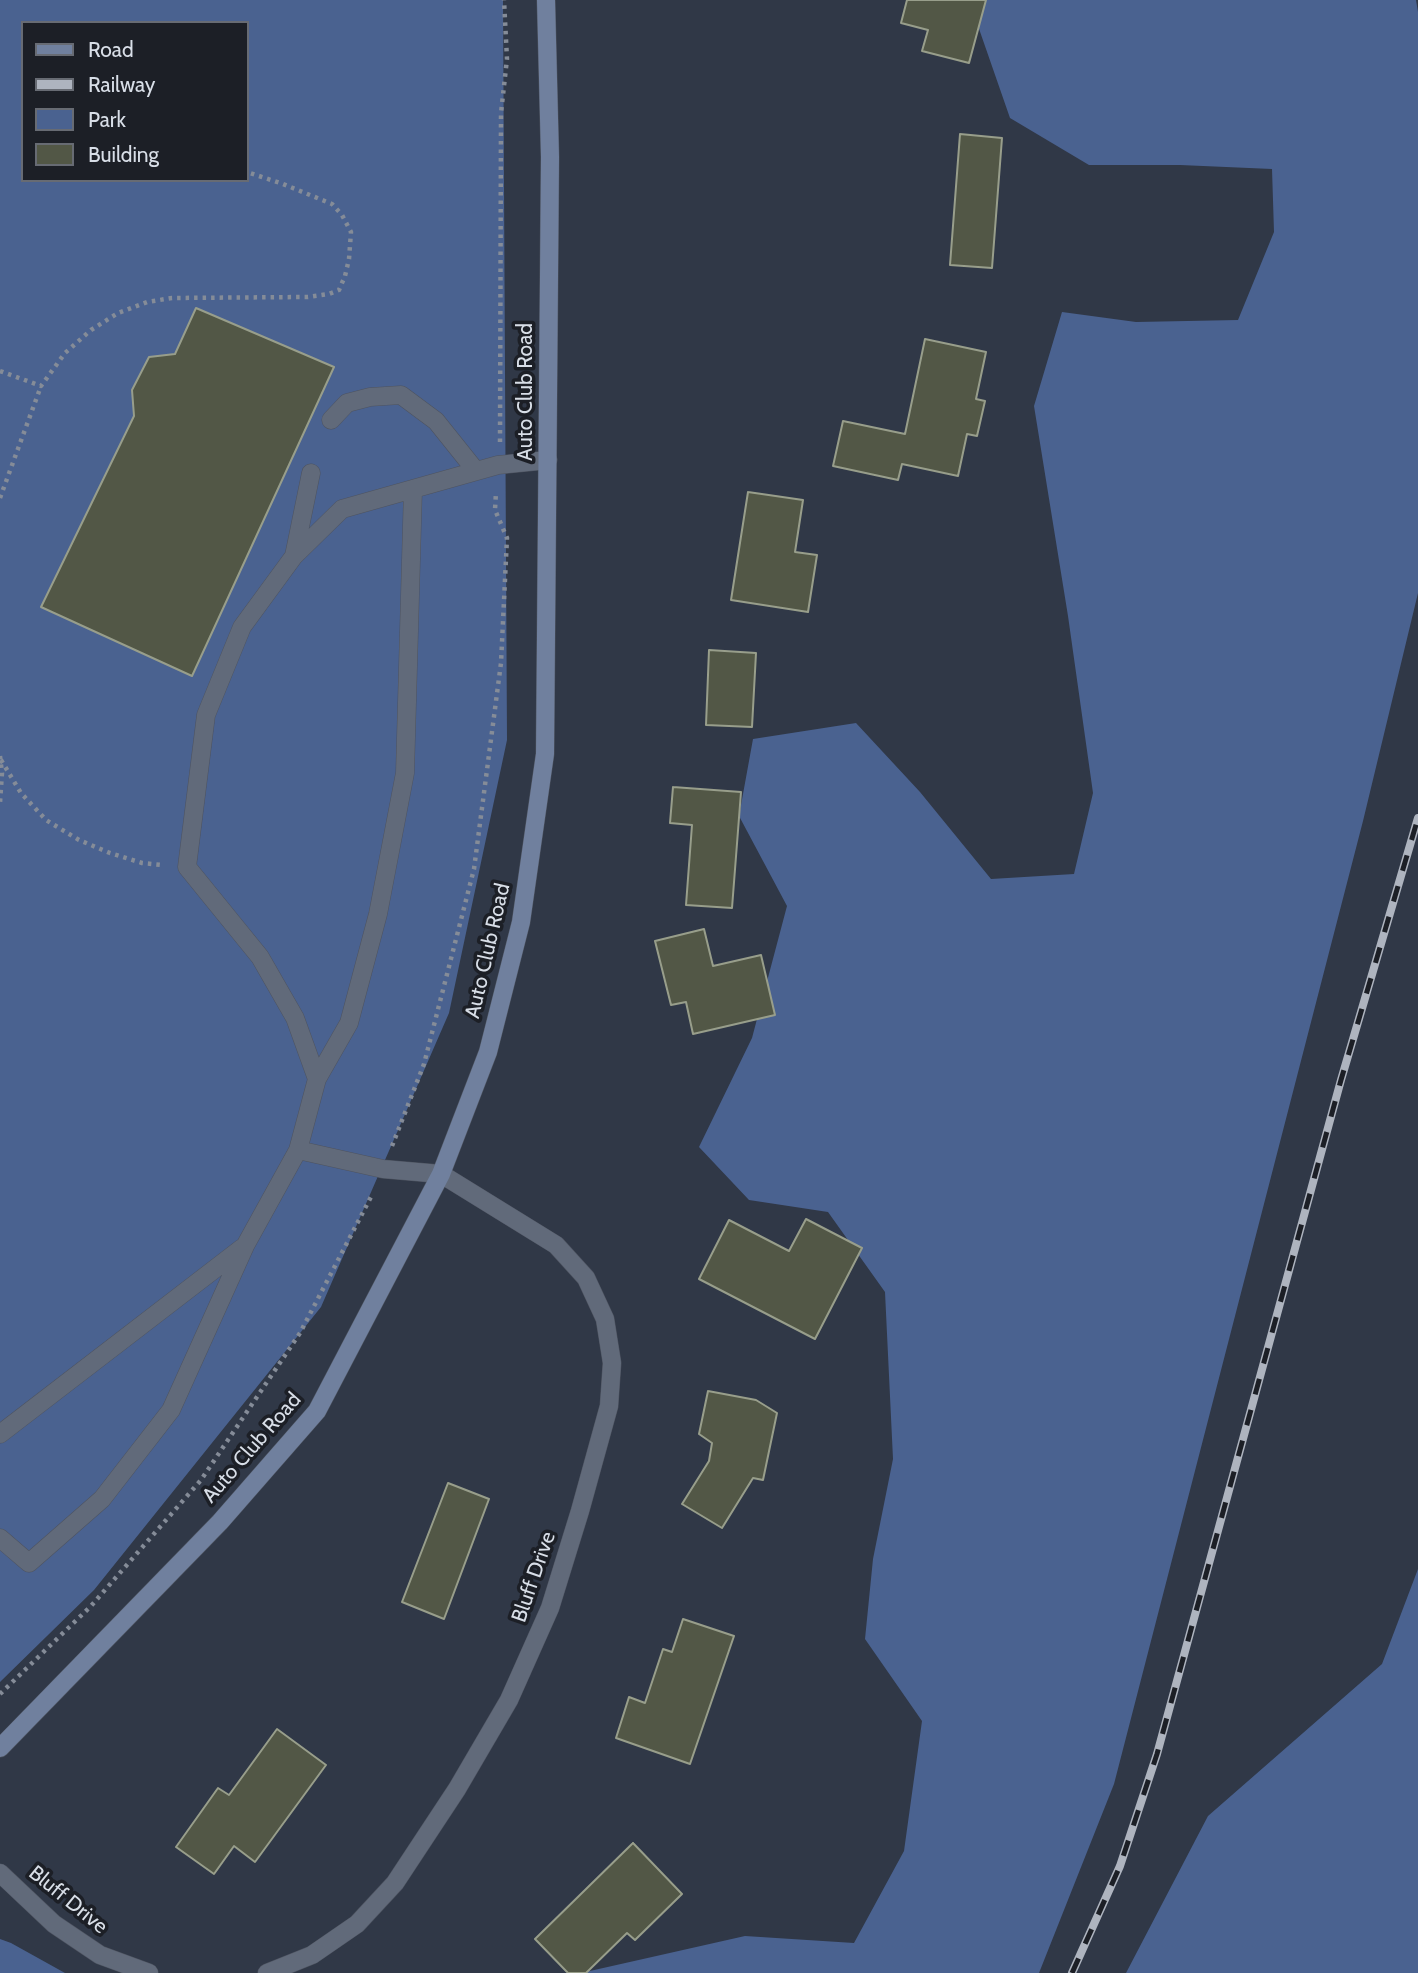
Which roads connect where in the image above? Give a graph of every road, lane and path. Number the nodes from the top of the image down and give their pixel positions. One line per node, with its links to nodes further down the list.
1 (546, 0): 6 (street, Auto Club Road)
2 (248, 172): 4 (path)
3 (0, 371): 4 (path)
4 (41, 386): 10 (path)
5 (331, 420): 7 (street)
6 (548, 460): 7 (street); 17 (street, Auto Club Road)
7 (476, 471): 9 (street)
8 (311, 473): 11 (street)
9 (413, 489): 11 (street); 15 (street)
10 (0, 498)
11 (293, 556): 14 (street)
12 (0, 758): 13 (path); 14 (path)
13 (0, 803)
14 (187, 867): 15 (street)
15 (317, 1079): 16 (street)
16 (299, 1150): 17 (street); 18 (street)
17 (441, 1174): 21 (street, Auto Club Road); 24 (street, Bluff Drive)
18 (245, 1246): 19 (street); 20 (street)
19 (0, 1434)
20 (0, 1538)
21 (0, 1748)
22 (0, 1873): 23 (street, Bluff Drive)
23 (149, 1973)
24 (267, 1973)

